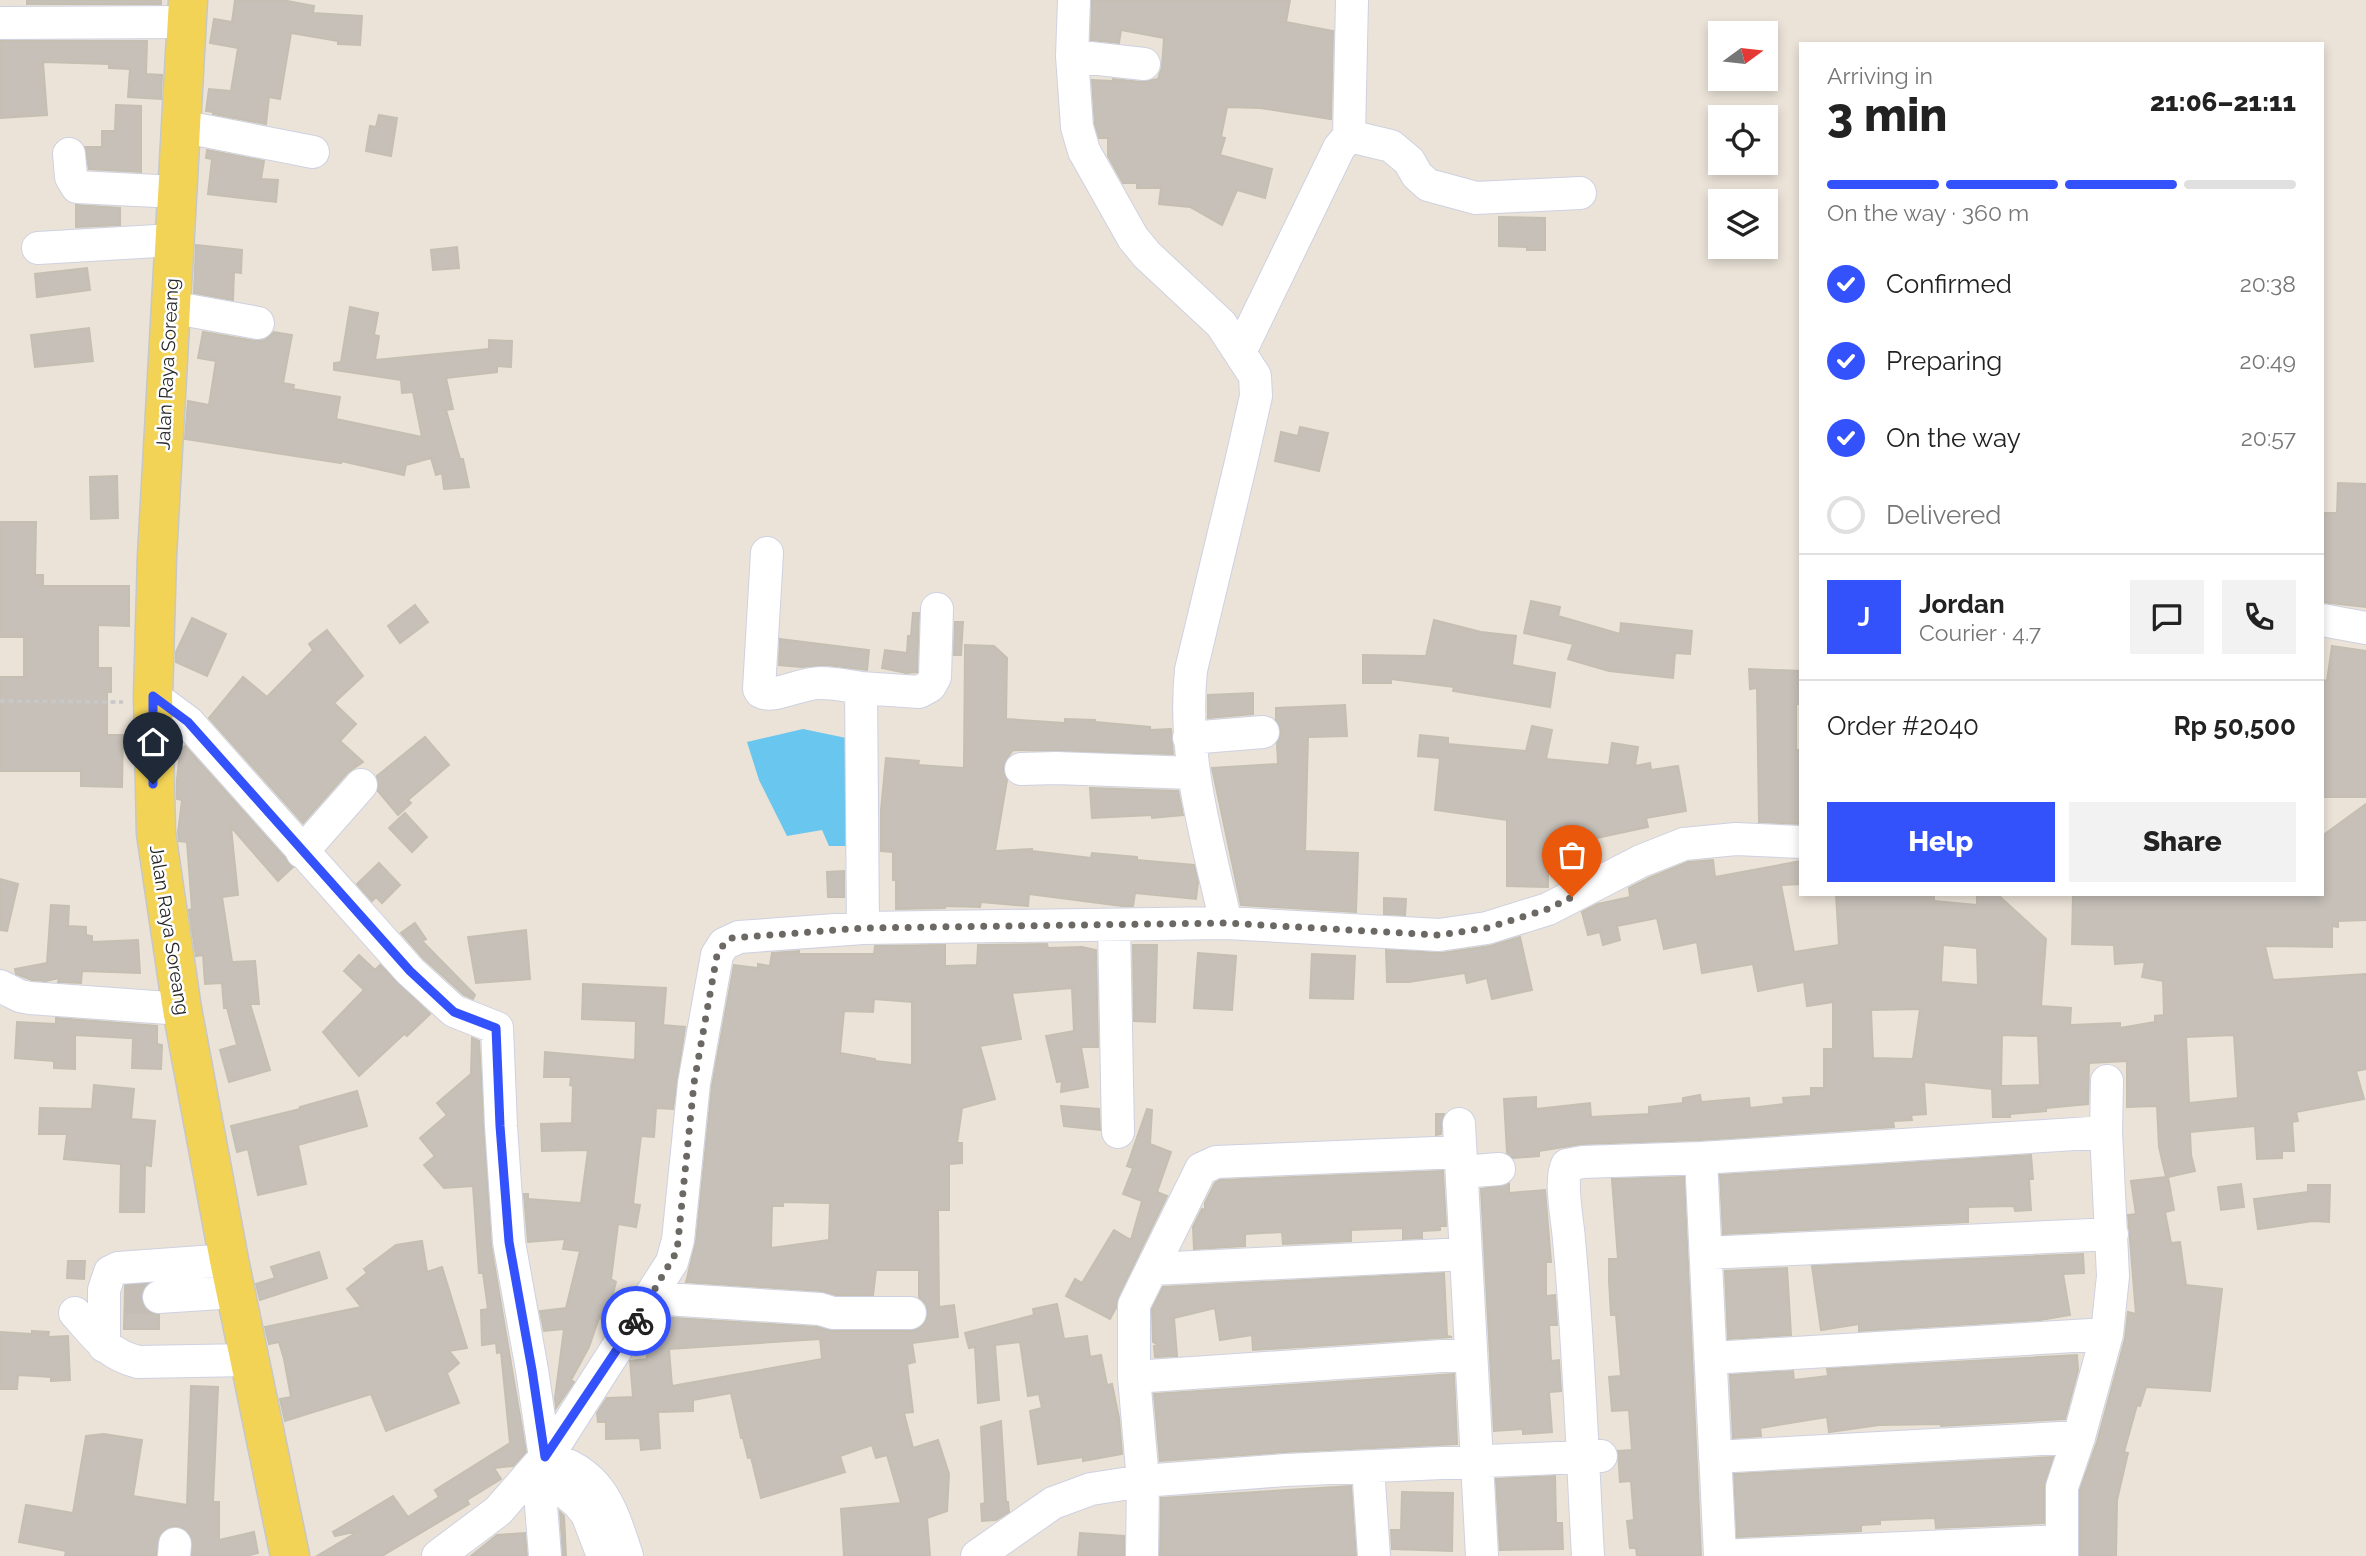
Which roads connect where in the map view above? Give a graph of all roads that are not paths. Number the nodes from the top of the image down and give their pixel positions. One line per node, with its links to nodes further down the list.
1 (1074, 0): 5 (street)
2 (1352, 0): 8 (street)
3 (187, 11): 4 (street); 7 (main road, Jalan Raya Soreang)
4 (0, 23)
5 (1072, 56): 6 (street); 17 (street)
6 (1144, 64)
7 (180, 126): 9 (street); 11 (main road, Jalan Raya Soreang)
8 (1349, 136): 12 (street); 17 (street)
9 (313, 152)
10 (69, 154): 11 (street)
11 (177, 192): 13 (main road, Jalan Raya Soreang)
12 (1580, 193)
13 (174, 240): 14 (street); 15 (main road, Jalan Raya Soreang)
14 (38, 248)
15 (170, 307): 16 (street); 23 (main road, Jalan Raya Soreang)
16 (258, 323)
17 (1240, 352): 25 (street)
18 (767, 553): 22 (street)
19 (937, 609): 22 (street)
20 (2324, 620): 21 (street)
21 (2366, 628)
22 (861, 688): 33 (street)
23 (153, 699): 30 (street); 35 (main road, Jalan Raya Soreang)
24 (1263, 732): 25 (street)
25 (1189, 738): 27 (street)
26 (1021, 769): 27 (street)
27 (1193, 773): 31 (street)
28 (361, 785): 30 (street)
29 (1799, 842): 31 (street)
30 (302, 852): 61 (street)
31 (1226, 923): 32 (street)
32 (1114, 925): 33 (street); 37 (street)
33 (863, 928): 48 (street)
34 (0, 986): 35 (street)
35 (182, 1009): 46 (main road, Jalan Raya Soreang)
36 (2107, 1081): 38 (street)
37 (1118, 1132)
38 (2106, 1132): 40 (street); 42 (street)
39 (1460, 1149): 41 (street); 44 (street); 45 (street)
40 (1702, 1158): 43 (street); 58 (street)
41 (1499, 1169)
42 (2112, 1234): 43 (street); 51 (street)
43 (1706, 1253): 54 (street)
44 (1466, 1254): 45 (street); 53 (street)
45 (1152, 1269): 56 (street)
46 (232, 1276): 47 (street); 52 (street); 55 (main road, Jalan Raya Soreang)
47 (159, 1297)
48 (651, 1298): 50 (street); 61 (street)
49 (75, 1313): 52 (street)
50 (910, 1313)
51 (2107, 1334): 54 (street); 57 (street)
52 (104, 1346): 55 (street)
53 (1471, 1354): 56 (street); 60 (street)
54 (1711, 1358): 59 (street)
55 (249, 1360): 66 (main road, Jalan Raya Soreang)
56 (1135, 1377): 63 (street)
57 (2079, 1437): 59 (street); 65 (street)
58 (1592, 1457): 60 (street); 76 (street); 77 (street)
59 (1715, 1457): 78 (street)
60 (1477, 1462): 62 (street); 75 (street)
61 (539, 1464): 67 (street); 68 (street); 69 (street); 70 (street)
62 (1368, 1467): 63 (street); 74 (street)
63 (1143, 1481): 64 (street); 73 (street)
64 (1091, 1489): 71 (street); 72 (street)
65 (2061, 1549): 78 (street)
66 (290, 1556)
67 (438, 1556)
68 (545, 1556)
69 (603, 1556)
70 (627, 1556)
71 (977, 1556)
72 (1013, 1556)
73 (1142, 1556)
74 (1374, 1556)
75 (1482, 1556)
76 (1588, 1556)
77 (1607, 1556)
78 (1720, 1556)

